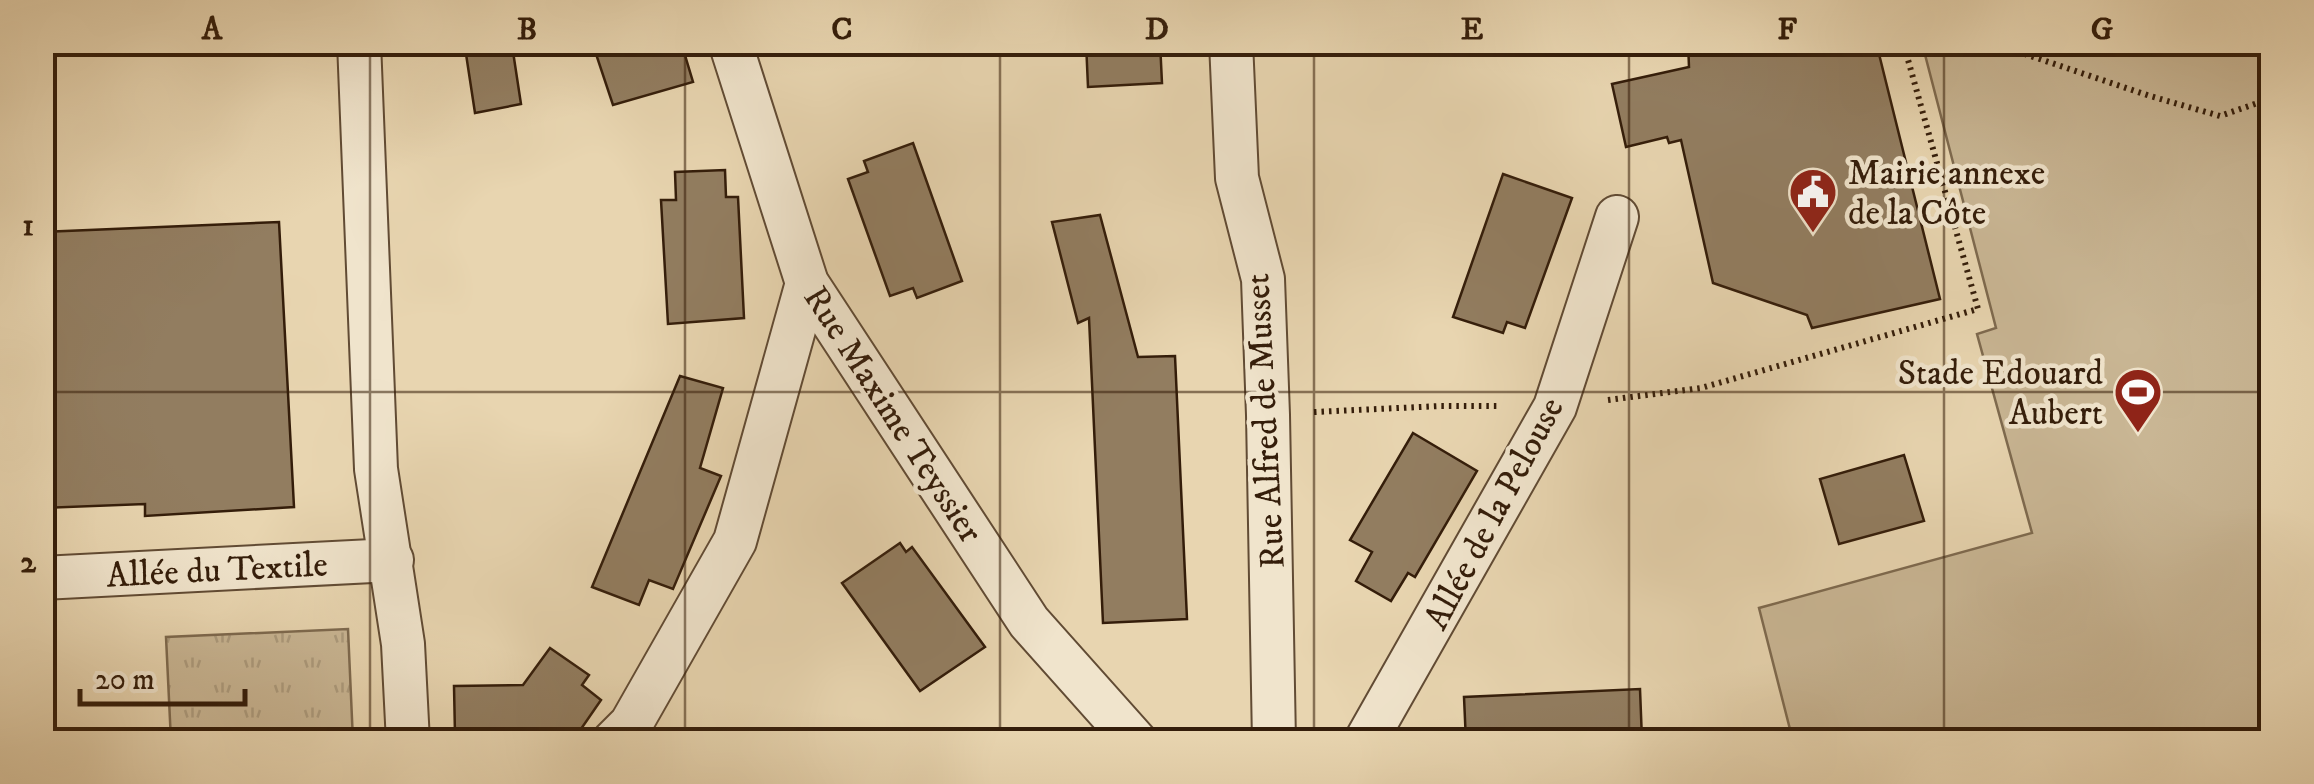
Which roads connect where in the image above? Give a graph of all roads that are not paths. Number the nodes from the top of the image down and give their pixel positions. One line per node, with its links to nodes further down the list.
1 (359, 42): 6 (street)
2 (730, 42): 5 (street, Rue Maxime Teyssier)
3 (1232, 42): 11 (street, Rue Alfred de Musset)
4 (1617, 217): 12 (street, Allée de la Pelouse)
5 (808, 283): 9 (street); 10 (street, Rue Maxime Teyssier)
6 (392, 560): 7 (street, Allée du Textile); 8 (street)
7 (42, 578)
8 (408, 742)
9 (613, 742)
10 (1136, 742)
11 (1274, 742)
12 (1365, 742)

